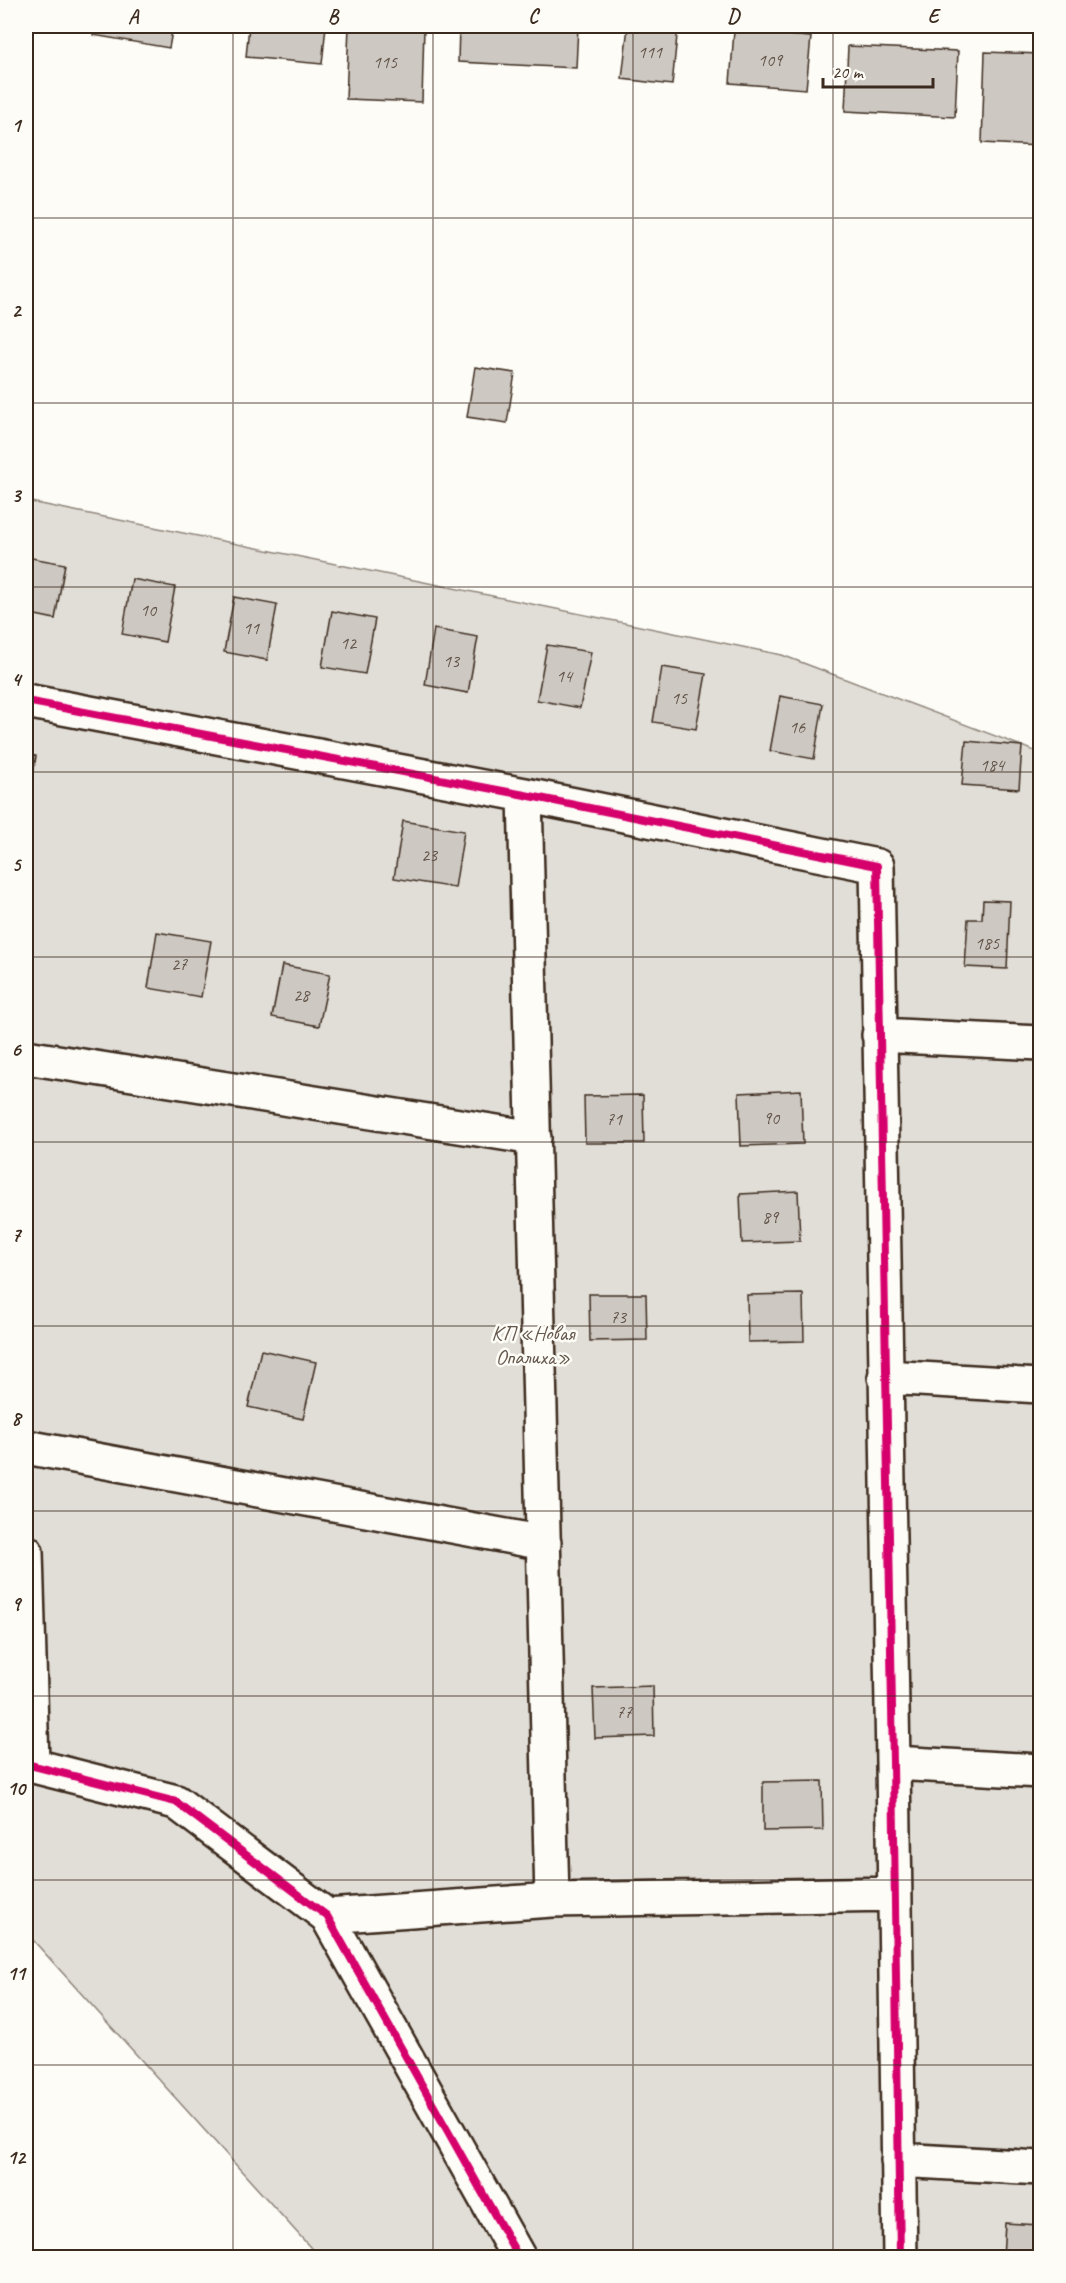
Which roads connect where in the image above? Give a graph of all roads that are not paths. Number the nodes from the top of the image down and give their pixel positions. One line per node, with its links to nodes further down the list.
1 (26, 702): 2 (street)
2 (525, 795): 3 (street); 6 (street)
3 (879, 1035): 4 (street); 7 (street)
4 (1041, 1043)
5 (26, 1057): 6 (street)
6 (534, 1138): 10 (street)
7 (885, 1377): 8 (street); 12 (street)
8 (1041, 1386)
9 (26, 1447): 10 (street)
10 (544, 1543): 16 (street)
11 (26, 1552): 13 (street)
12 (893, 1762): 14 (street); 15 (street)
13 (28, 1764): 17 (street)
14 (1041, 1772)
15 (894, 1894): 16 (street); 18 (street)
16 (552, 1900): 17 (street)
17 (327, 1916): 20 (street)
18 (898, 2160): 19 (street); 21 (street)
19 (1041, 2168)
20 (519, 2258)
21 (900, 2258)

